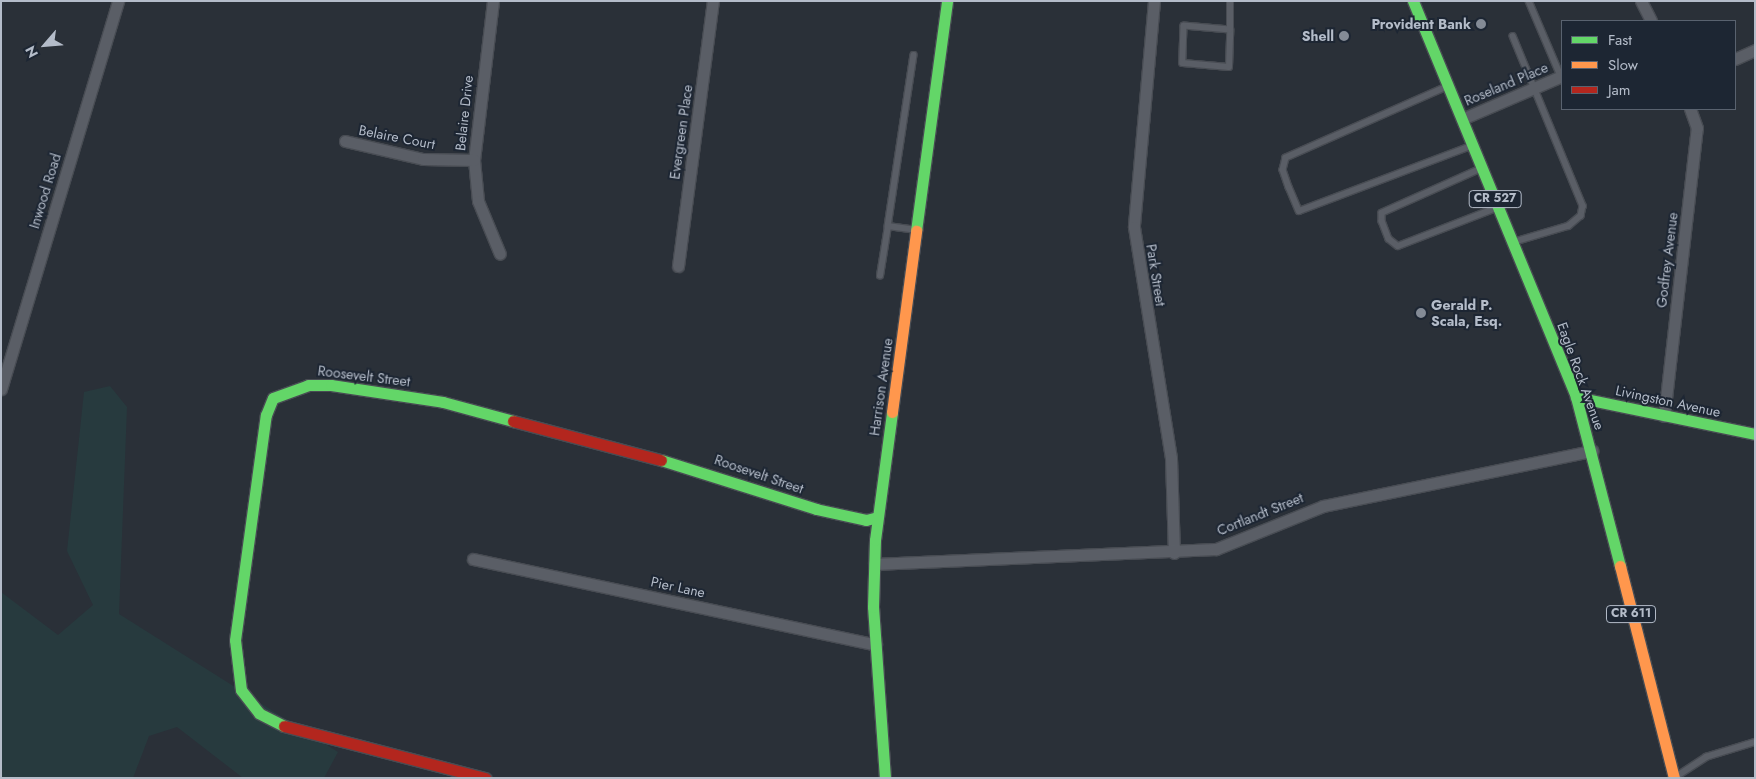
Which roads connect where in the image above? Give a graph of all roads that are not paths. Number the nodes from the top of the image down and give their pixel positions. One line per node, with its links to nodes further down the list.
1 (118, 1): 33 (street, Inwood Road)
2 (493, 1): 24 (street, Belaire Drive)
3 (714, 1): 31 (street, Evergreen Place)
4 (947, 1): 28 (street, Harrison Avenue)
5 (1154, 1): 39 (street, Park Street)
6 (1230, 1): 11 (lane)
7 (1413, 1): 18 (street, Eagle Rock Avenue / CR 527)
8 (1529, 1): 16 (lane)
9 (1641, 1): 10 (street)
10 (1650, 20)
11 (1230, 30): 11 (lane)
12 (1512, 36): 19 (lane)
13 (1755, 50): 15 (street)
14 (914, 54): 27 (lane)
15 (1736, 59)
16 (1561, 74)
17 (1561, 76): 19 (street, Roseland Place)
18 (1448, 86): 21 (street, Eagle Rock Avenue / CR 527); 23 (lane)
19 (1536, 87): 21 (street, Roseland Place); 29 (lane)
20 (1690, 110): 35 (street, Godfrey Avenue)
21 (1462, 119): 23 (street, Eagle Rock Avenue / CR 527)
22 (345, 141): 24 (street, Belaire Court)
23 (1473, 145): 25 (street, Eagle Rock Avenue / CR 527)
24 (474, 160): 30 (street, Belaire Drive)
25 (1483, 168): 26 (street, Eagle Rock Avenue / CR 527); 26 (lane)
26 (1499, 207): 29 (street, Eagle Rock Avenue / CR 527)
27 (888, 226): 28 (lane); 32 (lane)
28 (918, 230): 38 (street, Harrison Avenue)
29 (1513, 243): 34 (street, Eagle Rock Avenue / CR 527)
30 (500, 254)
31 (678, 266)
32 (880, 276)
33 (1, 389)
34 (1576, 397): 35 (street, Livingston Avenue); 37 (street, Eagle Rock Avenue / CR 611)
35 (1664, 416): 36 (street, Livingston Avenue)
36 (1755, 434)
37 (1592, 450): 39 (street, Cortlandt Street); 46 (street, Eagle Rock Avenue / CR 611)
38 (878, 518): 41 (street, Harrison Avenue); 44 (street, Roosevelt Street)
39 (1174, 553): 41 (street, Cortlandt Street)
40 (473, 559): 42 (street, Pier Lane)
41 (874, 564): 42 (street, Harrison Avenue)
42 (876, 645): 45 (street, Harrison Avenue)
43 (1755, 742): 46 (lane)
44 (485, 778)
45 (885, 778)
46 (1674, 778)

